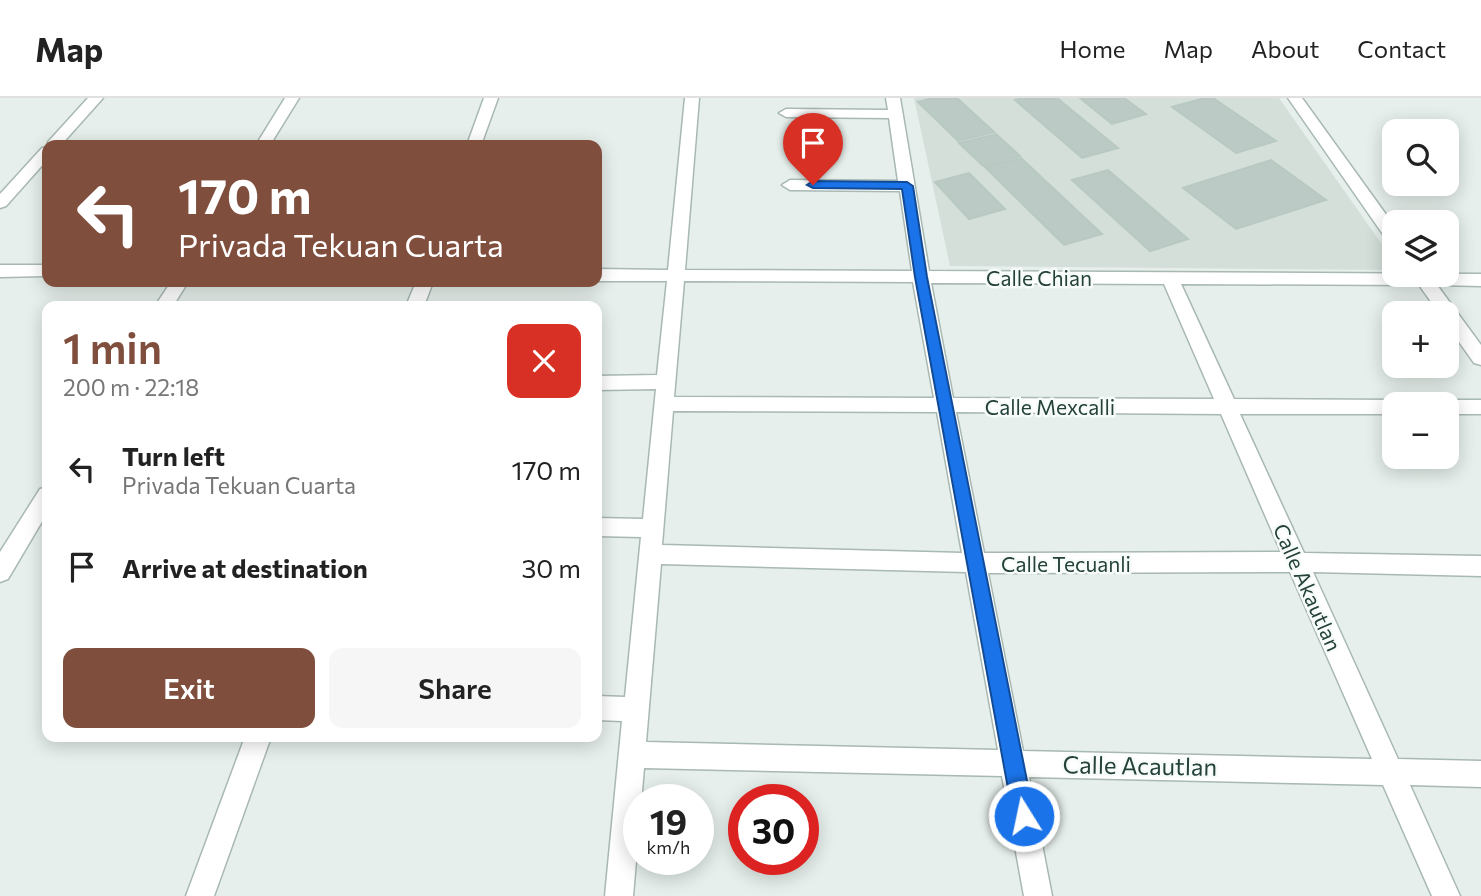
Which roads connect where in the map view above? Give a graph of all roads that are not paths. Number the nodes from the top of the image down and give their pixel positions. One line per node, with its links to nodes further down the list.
1 (96, 98): 8 (street)
2 (292, 98): 9 (street)
3 (491, 98): 10 (street)
4 (692, 98): 19 (street)
5 (1295, 98): 15 (street)
6 (894, 106): 7 (street); 13 (street)
7 (786, 113)
8 (58, 140)
9 (266, 140)
10 (476, 140)
11 (42, 157): 14 (street)
12 (790, 185): 13 (street)
13 (907, 186): 20 (street)
14 (0, 203)
15 (1382, 221)
16 (0, 271): 17 (street)
17 (42, 271)
18 (602, 275): 19 (street, Calle Chian)
19 (676, 275): 20 (street, Calle Chian); 28 (street)
20 (921, 277): 22 (street, Calle Chian); 30 (street)
21 (1382, 277): 22 (street, Calle Chian)
22 (1170, 278): 31 (street, Calle Akautlan)
23 (1459, 279): 24 (street, Calle Chian)
24 (1481, 280)
25 (1429, 287): 26 (street)
26 (1481, 358)
27 (602, 383): 28 (street)
28 (666, 383): 29 (street)
29 (664, 404): 30 (street, Calle Mexcalli); 37 (street)
30 (947, 406): 31 (street, Calle Mexcalli); 40 (street)
31 (1227, 406): 32 (street, Calle Mexcalli); 39 (street, Calle Akautlan)
32 (1382, 407)
33 (1459, 407): 34 (street)
34 (1481, 407)
35 (42, 503): 42 (street)
36 (602, 527): 37 (street)
37 (653, 528): 38 (street)
38 (650, 554): 40 (street, Calle Tecuanli); 44 (street)
39 (1296, 562): 40 (street, Calle Tecuanli); 41 (street, Calle Tecuanli); 48 (street, Calle Akautlan)
40 (976, 563): 47 (street)
41 (1481, 566)
42 (0, 572)
43 (602, 708): 44 (street)
44 (636, 709): 46 (street)
45 (256, 742): 50 (street)
46 (632, 755): 47 (street, Calle Acautlan); 51 (street)
47 (1014, 762): 48 (street, Calle Acautlan); 52 (street)
48 (1390, 772): 49 (street, Calle Acautlan); 53 (street, Calle Akautlan)
49 (1481, 774)
50 (200, 896)
51 (619, 896)
52 (1038, 896)
53 (1446, 896)

